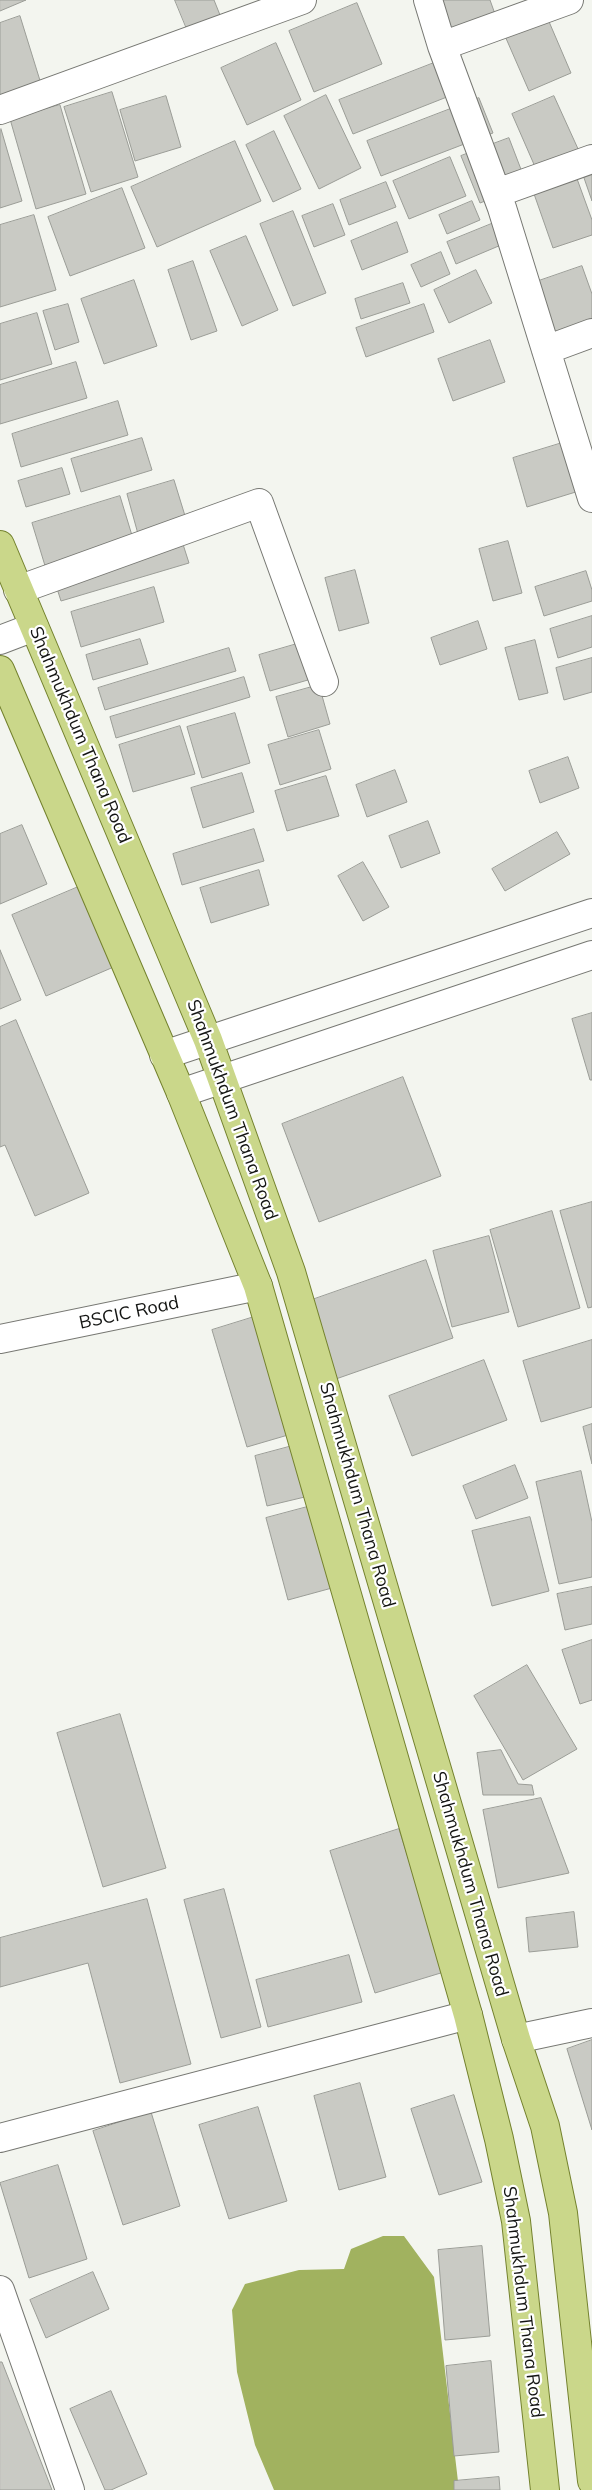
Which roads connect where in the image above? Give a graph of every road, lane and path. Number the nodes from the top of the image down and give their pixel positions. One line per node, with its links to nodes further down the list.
1 (302, 0): 5 (street)
2 (428, 0): 4 (street)
3 (570, 0): 4 (street)
4 (442, 46): 7 (street)
5 (0, 110)
6 (592, 159): 7 (street)
7 (497, 193): 9 (street)
8 (592, 333): 9 (street)
9 (546, 350): 10 (street)
10 (592, 498)
11 (0, 545): 12 (main road, Shahmukhdum Thana Road)
12 (18, 590): 13 (main road, Shahmukhdum Thana Road); 16 (street)
13 (34, 627): 14 (street); 19 (main road, Shahmukhdum Thana Road)
14 (0, 640)
15 (0, 670): 20 (main road, Shahmukhdum Thana Road)
16 (324, 682)
17 (592, 913): 19 (street)
18 (592, 955): 21 (street)
19 (208, 1040): 20 (street); 21 (main road, Shahmukhdum Thana Road)
20 (164, 1055): 22 (main road, Shahmukhdum Thana Road)
21 (223, 1080): 22 (street); 27 (main road, Shahmukhdum Thana Road)
22 (181, 1093): 23 (main road, Shahmukhdum Thana Road)
23 (258, 1286): 24 (street, BSCIC Road); 25 (main road, Shahmukhdum Thana Road)
24 (0, 1340)
25 (468, 2015): 28 (street); 32 (main road, Shahmukhdum Thana Road)
26 (592, 2023): 27 (street)
27 (516, 2039): 30 (main road, Shahmukhdum Thana Road)
28 (0, 2138)
29 (0, 2290): 31 (street)
30 (592, 2468)
31 (70, 2490)
32 (545, 2490)

